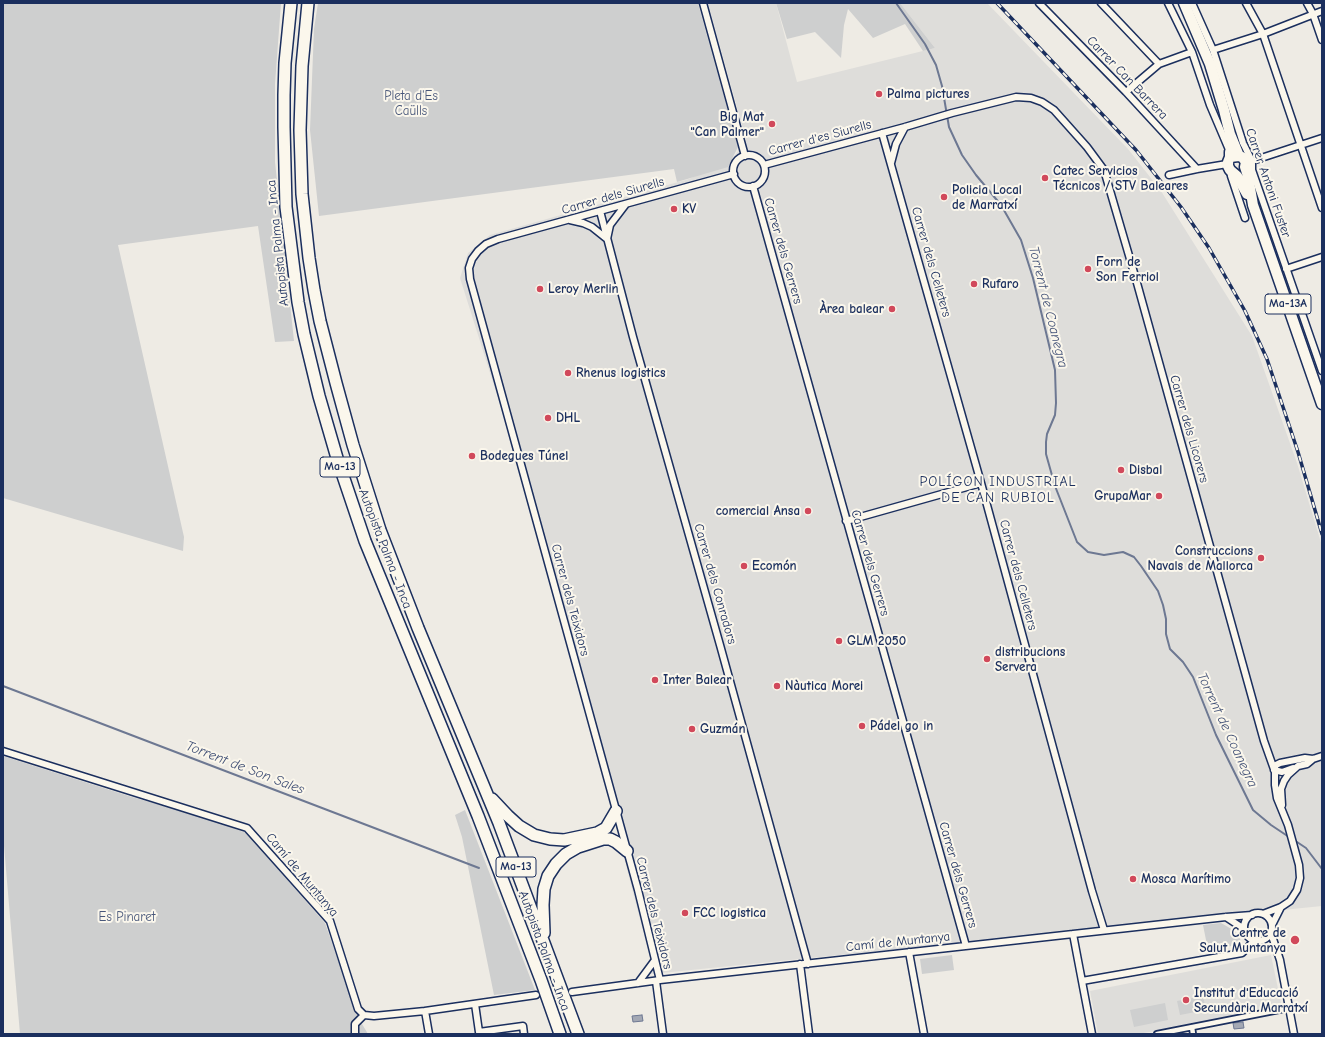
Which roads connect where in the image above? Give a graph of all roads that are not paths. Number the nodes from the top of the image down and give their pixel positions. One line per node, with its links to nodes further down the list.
1 (291, 3): 85 (highway, Autopista Palma - Inca / Ma-13)
2 (308, 3): 52 (highway, Autopista Palma - Inca / Ma-13)
3 (703, 3): 24 (street)
4 (1039, 3): 18 (street, Carrer Can Barrera)
5 (1101, 3): 17 (street)
6 (1168, 3): 16 (street)
7 (1184, 3): 25 (main road, Ma-13A)
8 (1192, 3): 15 (street, Carrer Antoni Fuster)
9 (1246, 3): 13 (street)
10 (1307, 3): 12 (street)
11 (1322, 11): 12 (street)
12 (1313, 14): 13 (street); 14 (street)
13 (1262, 34): 15 (street); 23 (street)
14 (1322, 40)
15 (1213, 50): 27 (street, Carrer Antoni Fuster)
16 (1192, 52): 17 (street); 25 (street)
17 (1159, 64): 18 (street)
18 (1126, 92): 29 (street, Carrer Can Barrera)
19 (1054, 110): 20 (street, Carrer d'es Siurells); 51 (street, Carrer dels Licorers)
20 (905, 127): 21 (street, Carrer d'es Siurells); 26 (street)
21 (882, 133): 26 (street, Carrer dels Celleters); 28 (street, Carrer d'es Siurells)
22 (1322, 138): 23 (street)
23 (1301, 146): 27 (street); 35 (street)
24 (745, 156): 28 (street); 30 (street)
25 (1232, 162): 27 (main road, Ma-13A); 29 (street); 34 (main road, Ma-13A); 37 (street)
26 (891, 163): 45 (street, Carrer dels Celleters)
27 (1248, 164): 34 (main road, Ma-13A); 42 (street, Carrer Antoni Fuster)
28 (764, 165): 32 (street)
29 (1197, 168): 31 (street)
30 (734, 174): 32 (street); 33 (street, Carrer dels Siurells)
31 (1169, 175)
32 (753, 186): 46 (street, Carrer dels Gerrers)
33 (626, 204): 36 (street, Carrer dels Siurells); 40 (street)
34 (1254, 204): 44 (main road, Ma-13A)
35 (1322, 208)
36 (600, 212): 38 (street, Carrer dels Siurells); 40 (street, Carrer dels Conradors)
37 (1245, 218)
38 (569, 220): 39 (street, Carrer dels Siurells); 40 (street)
39 (498, 239): 54 (street, Carrer dels Teixidors)
40 (607, 239): 71 (street, Carrer dels Conradors)
41 (1322, 257): 42 (street)
42 (1286, 269): 43 (street, Carrer Antoni Fuster)
43 (1322, 371)
44 (1322, 404)
45 (981, 482): 46 (street); 62 (street, Carrer dels Celleters)
46 (846, 521): 67 (street, Carrer dels Gerrers)
47 (3, 751): 80 (street, Camí de Muntanya)
48 (1322, 756): 49 (street)
49 (1313, 759): 50 (street); 51 (street)
50 (1298, 766): 51 (street); 53 (street)
51 (1274, 770): 53 (street)
52 (486, 791): 54 (highway); 66 (highway, Autopista Palma - Inca / Ma-13)
53 (1282, 809): 56 (street)
54 (616, 811): 55 (street, Carrer dels Teixidors)
55 (627, 851): 66 (highway); 69 (street, Carrer dels Teixidors)
56 (1281, 907): 57 (street); 60 (street)
57 (1263, 914): 58 (street); 60 (street)
58 (1252, 915): 59 (street, Camí de Muntanya); 61 (street)
59 (1226, 917): 61 (street); 62 (street, Camí de Muntanya)
60 (1272, 925): 63 (street)
61 (1244, 929): 65 (street)
62 (1104, 930): 64 (street, Camí de Muntanya)
63 (1271, 933): 65 (street); 78 (street)
64 (1073, 934): 67 (street, Camí de Muntanya); 73 (street)
65 (1254, 941): 73 (street)
66 (545, 943): 86 (highway, Autopista Palma - Inca / Ma-13)
67 (966, 946): 68 (street, Camí de Muntanya)
68 (909, 952): 71 (street, Camí de Muntanya); 89 (street)
69 (655, 960): 72 (street, Carrer dels Teixidors); 74 (street)
70 (800, 964): 71 (street, Camí de Muntanya); 72 (street, Camí de Muntanya); 88 (street)
71 (808, 964)
72 (658, 980): 74 (street, Camí de Muntanya); 87 (street, Carrer dels Teixidors)
73 (1082, 981): 90 (street)
74 (638, 983): 75 (street, Camí de Muntanya)
75 (572, 992)
76 (536, 995): 77 (street)
77 (475, 1004): 79 (street); 84 (street)
78 (1289, 1008): 81 (street); 93 (street)
79 (425, 1011): 80 (street); 83 (street)
80 (364, 1015): 82 (street)
81 (1192, 1027): 91 (street); 92 (street)
82 (355, 1034)
83 (429, 1034)
84 (524, 1034)
85 (560, 1034)
86 (578, 1034)
87 (663, 1034)
88 (809, 1034)
89 (924, 1034)
90 (1092, 1034)
91 (1157, 1034)
92 (1193, 1034)
93 (1294, 1034)

